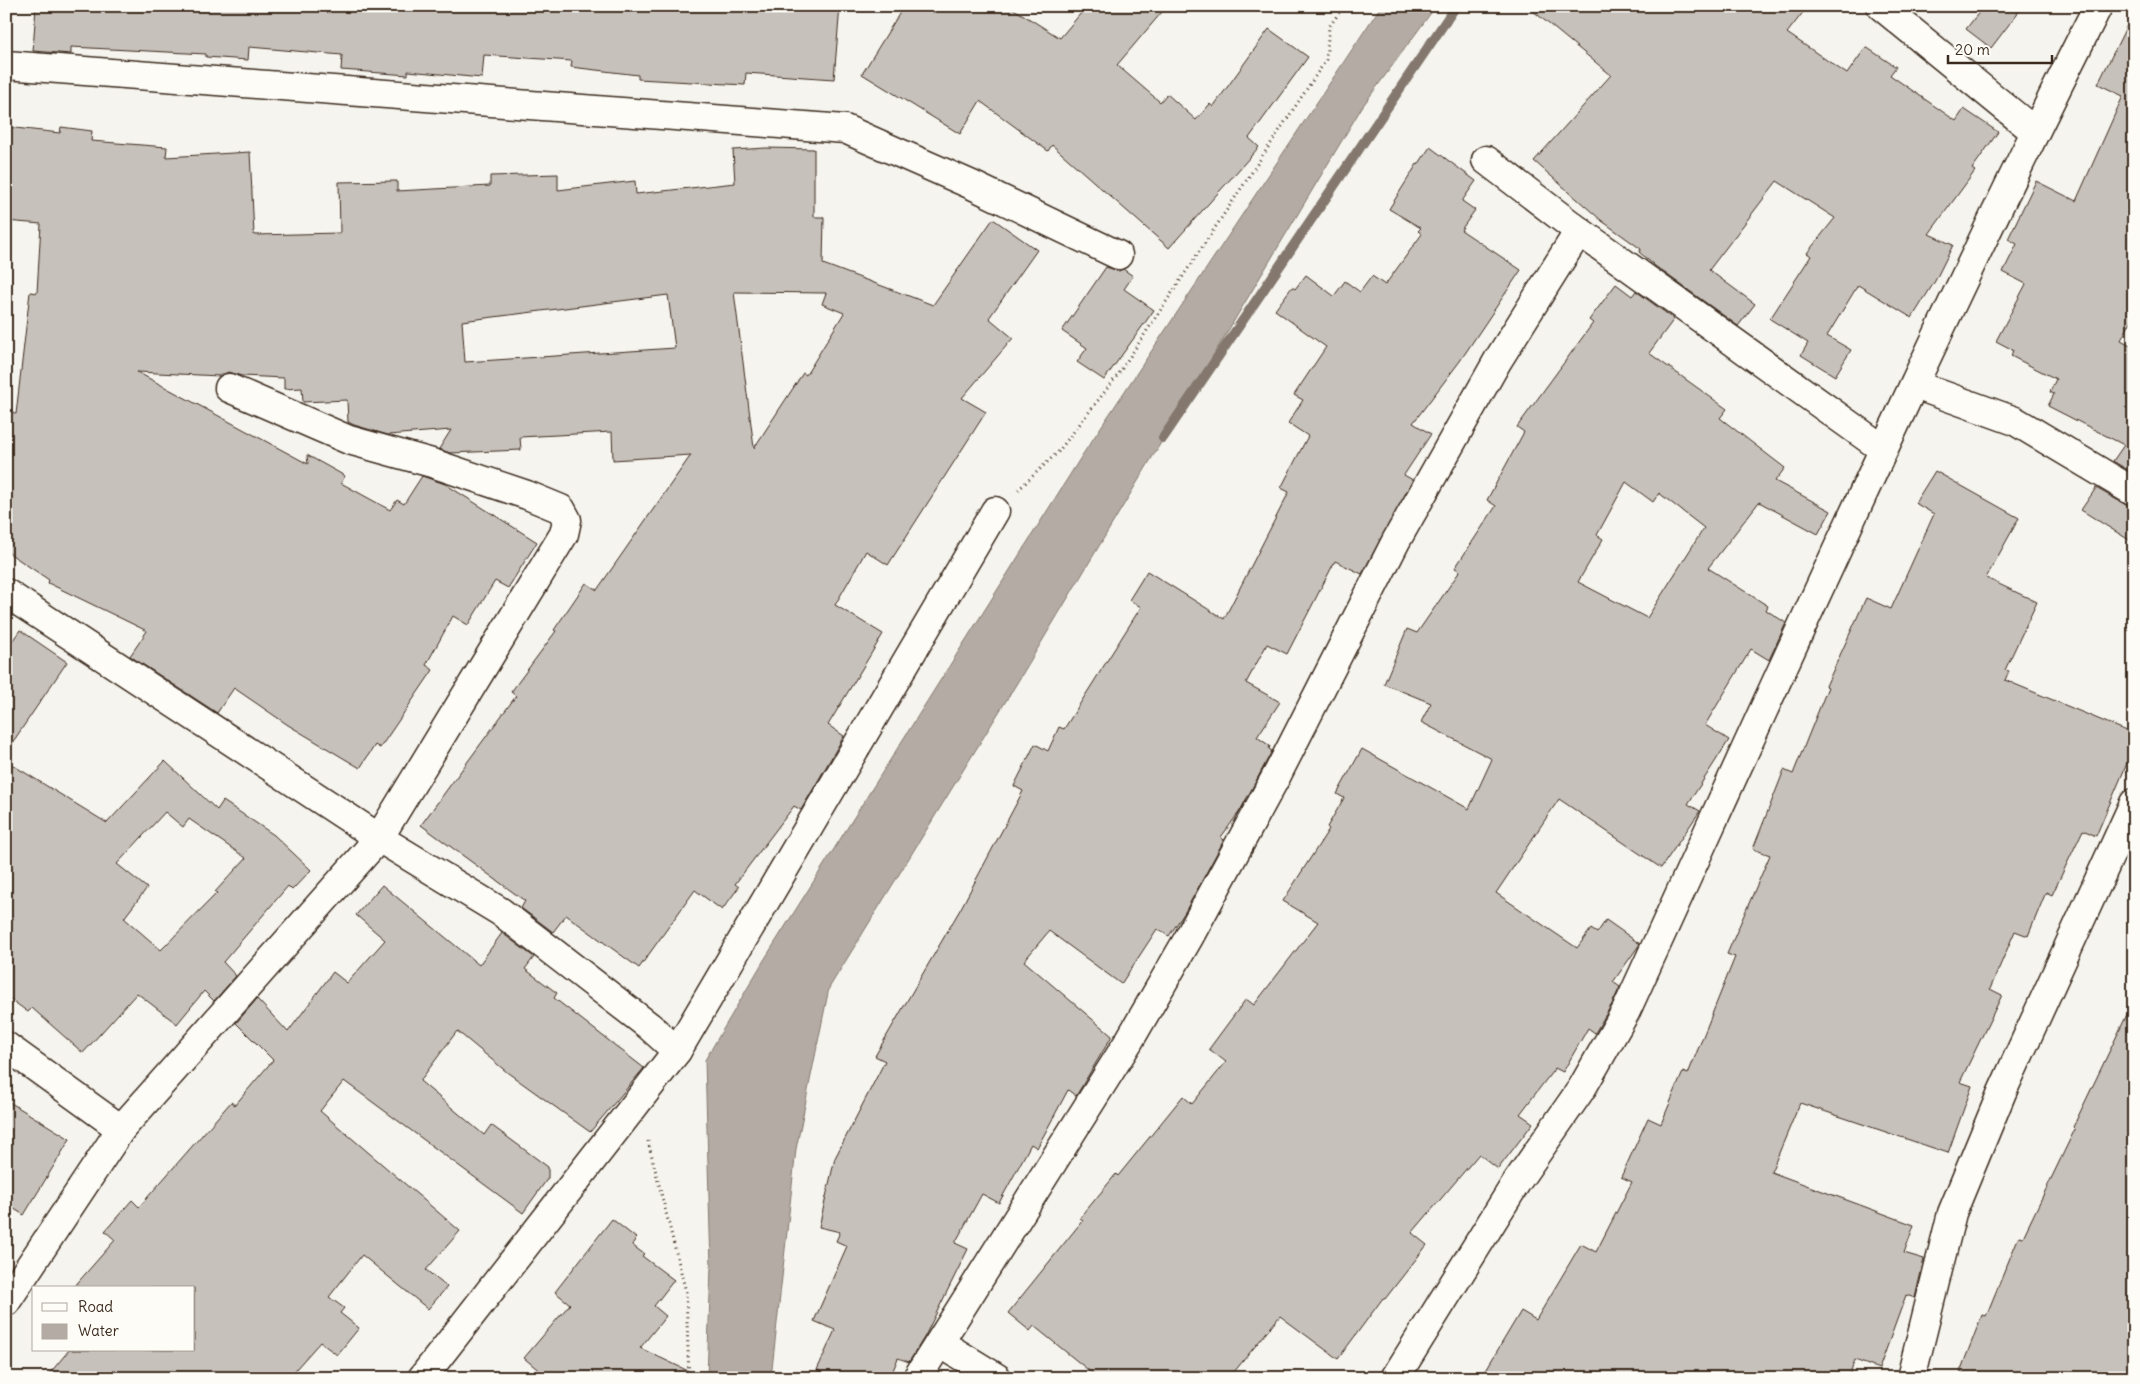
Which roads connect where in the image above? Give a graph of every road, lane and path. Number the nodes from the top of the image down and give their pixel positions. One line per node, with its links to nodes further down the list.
1 (1344, 6): 13 (path)
2 (1881, 6): 5 (street)
3 (2098, 6): 5 (street)
4 (6, 65): 8 (street)
5 (2034, 131): 9 (street)
6 (1486, 160): 7 (street)
7 (1579, 231): 11 (street); 22 (street)
8 (1118, 255)
9 (1915, 385): 11 (street); 12 (street)
10 (229, 388): 16 (street)
11 (1883, 449): 27 (street)
12 (2134, 492)
13 (995, 511): 18 (street)
14 (6, 593): 16 (street)
15 (2134, 803): 28 (street)
16 (379, 838): 18 (street); 20 (street)
17 (6, 1046): 20 (street)
18 (677, 1051): 19 (street)
19 (636, 1103): 23 (street); 24 (path)
20 (121, 1129): 21 (street)
21 (6, 1302)
22 (940, 1343): 25 (street); 26 (street)
23 (422, 1378)
24 (689, 1378)
25 (917, 1378)
26 (997, 1378)
27 (1395, 1378)
28 (1910, 1378)

